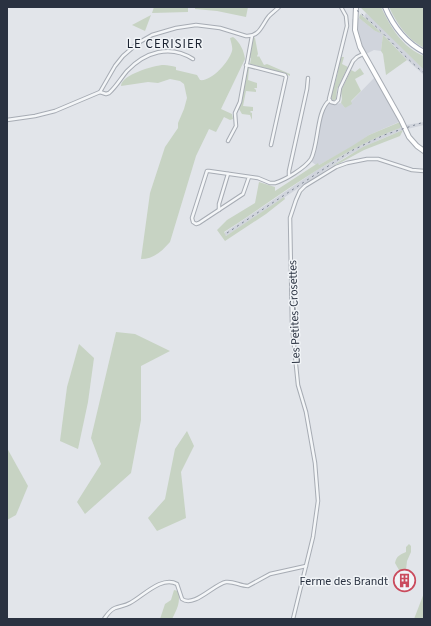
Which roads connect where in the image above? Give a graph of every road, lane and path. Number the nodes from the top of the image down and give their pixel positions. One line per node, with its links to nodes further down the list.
1 (279, 7): 5 (street)
2 (341, 7): 12 (street)
3 (356, 7): 7 (main road)
4 (385, 7): 6 (main road)
5 (252, 36): 9 (street); 11 (street)
6 (424, 52)
7 (363, 54): 12 (street); 16 (main road)
8 (193, 59): 11 (street)
9 (246, 65): 14 (street); 15 (street)
10 (308, 78): 19 (street)
11 (100, 92): 13 (street)
12 (330, 100): 19 (street)
13 (7, 120)
14 (228, 141)
15 (270, 145)
16 (424, 151)
17 (424, 171): 22 (street, Les Petites-Crosettes)
18 (228, 174): 20 (street); 21 (street); 21 (street)
19 (289, 175): 20 (street)
20 (249, 177): 21 (street)
21 (219, 210)
22 (306, 566): 23 (street); 24 (street, Les Petites-Crosettes)
23 (104, 619)
24 (292, 619)

